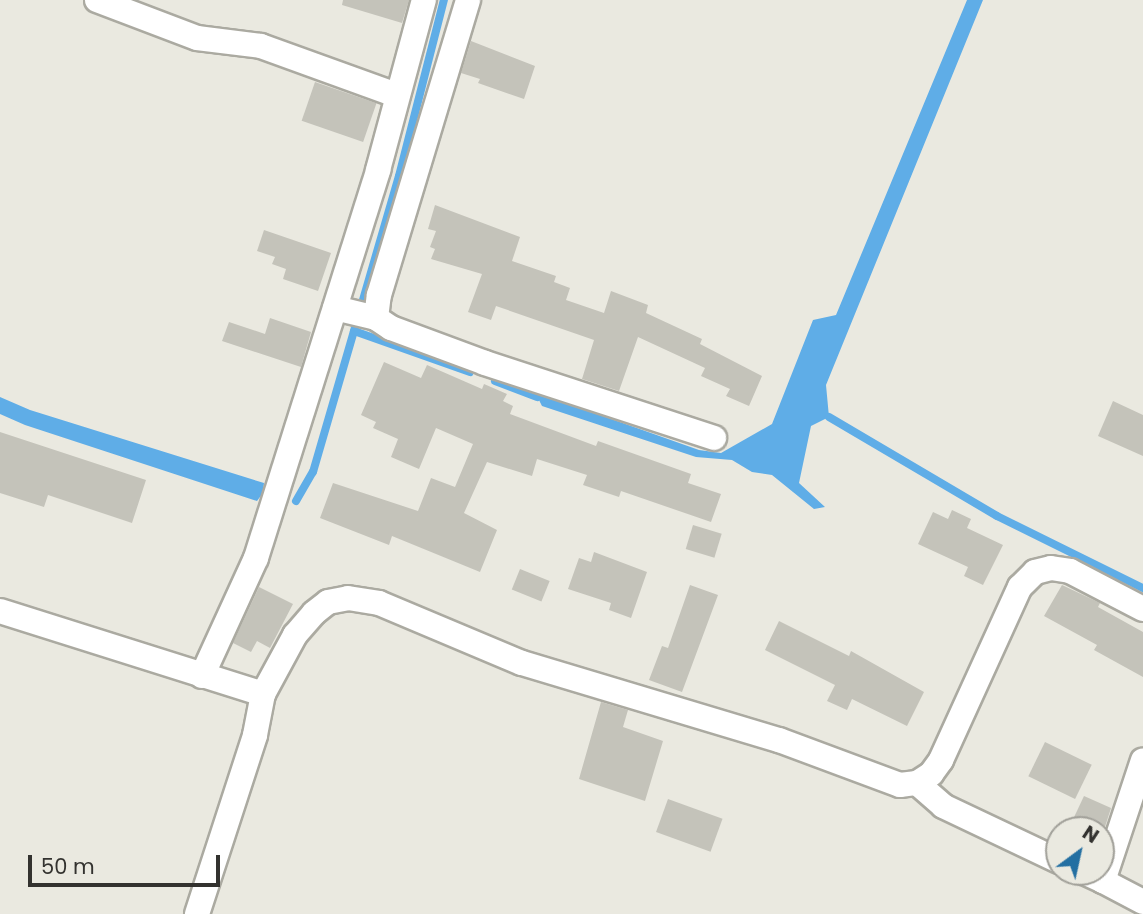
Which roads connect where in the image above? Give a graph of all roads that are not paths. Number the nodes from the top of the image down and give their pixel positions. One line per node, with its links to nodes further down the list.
1 (97, 0): 4 (street)
2 (424, 0): 4 (street)
3 (468, 0): 5 (street)
4 (396, 95): 5 (street)
5 (357, 314): 6 (street); 9 (street)
6 (714, 438)
7 (1143, 609): 12 (street)
8 (0, 611): 9 (street)
9 (202, 676): 10 (street)
10 (263, 694): 12 (street); 17 (street)
11 (1143, 760): 13 (street)
12 (917, 782): 14 (street)
13 (1115, 825)
14 (1045, 853)
15 (1112, 886): 16 (street)
16 (1143, 902)
17 (197, 914)

